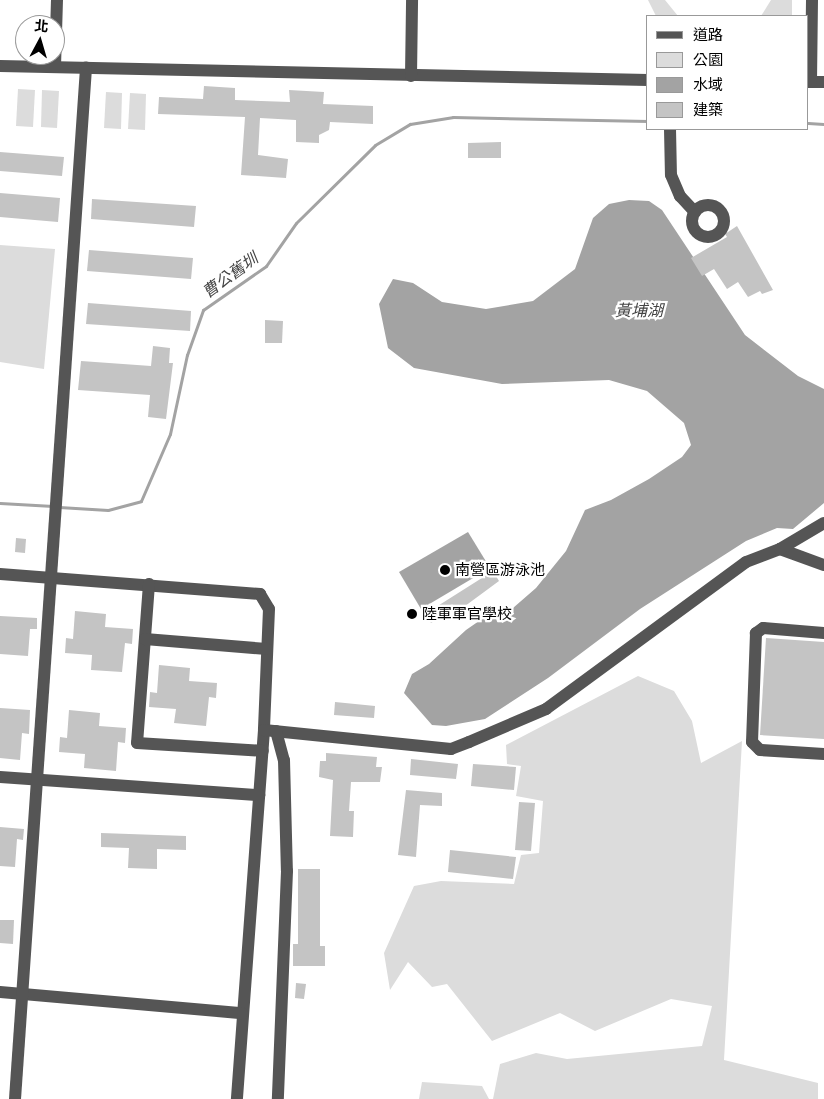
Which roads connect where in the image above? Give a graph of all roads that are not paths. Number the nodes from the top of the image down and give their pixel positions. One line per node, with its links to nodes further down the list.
1 (57, 0): 5 (street)
2 (412, 0): 7 (street)
3 (812, 0): 9 (street)
4 (0, 66): 5 (street)
5 (55, 67): 6 (street)
6 (86, 68): 7 (street); 17 (street)
7 (411, 76): 8 (street)
8 (646, 80)
9 (809, 82): 10 (street)
10 (824, 82)
11 (670, 130): 12 (street)
12 (695, 212)
13 (824, 523): 14 (street)
14 (780, 549): 15 (street); 22 (street)
15 (824, 566)
16 (0, 574): 17 (street)
17 (51, 578): 18 (street); 26 (street)
18 (149, 584): 20 (street); 21 (street)
19 (824, 633): 24 (street)
20 (145, 639): 21 (street); 23 (street)
21 (267, 648): 22 (street)
22 (270, 731): 23 (street); 33 (street)
23 (263, 751): 27 (street)
24 (824, 754)
25 (0, 777): 26 (street)
26 (37, 779): 27 (street); 29 (street)
27 (259, 795): 30 (street)
28 (0, 992): 29 (street)
29 (22, 992): 30 (street); 31 (street)
30 (242, 1013): 32 (street)
31 (15, 1099)
32 (237, 1099)
33 (278, 1099)

